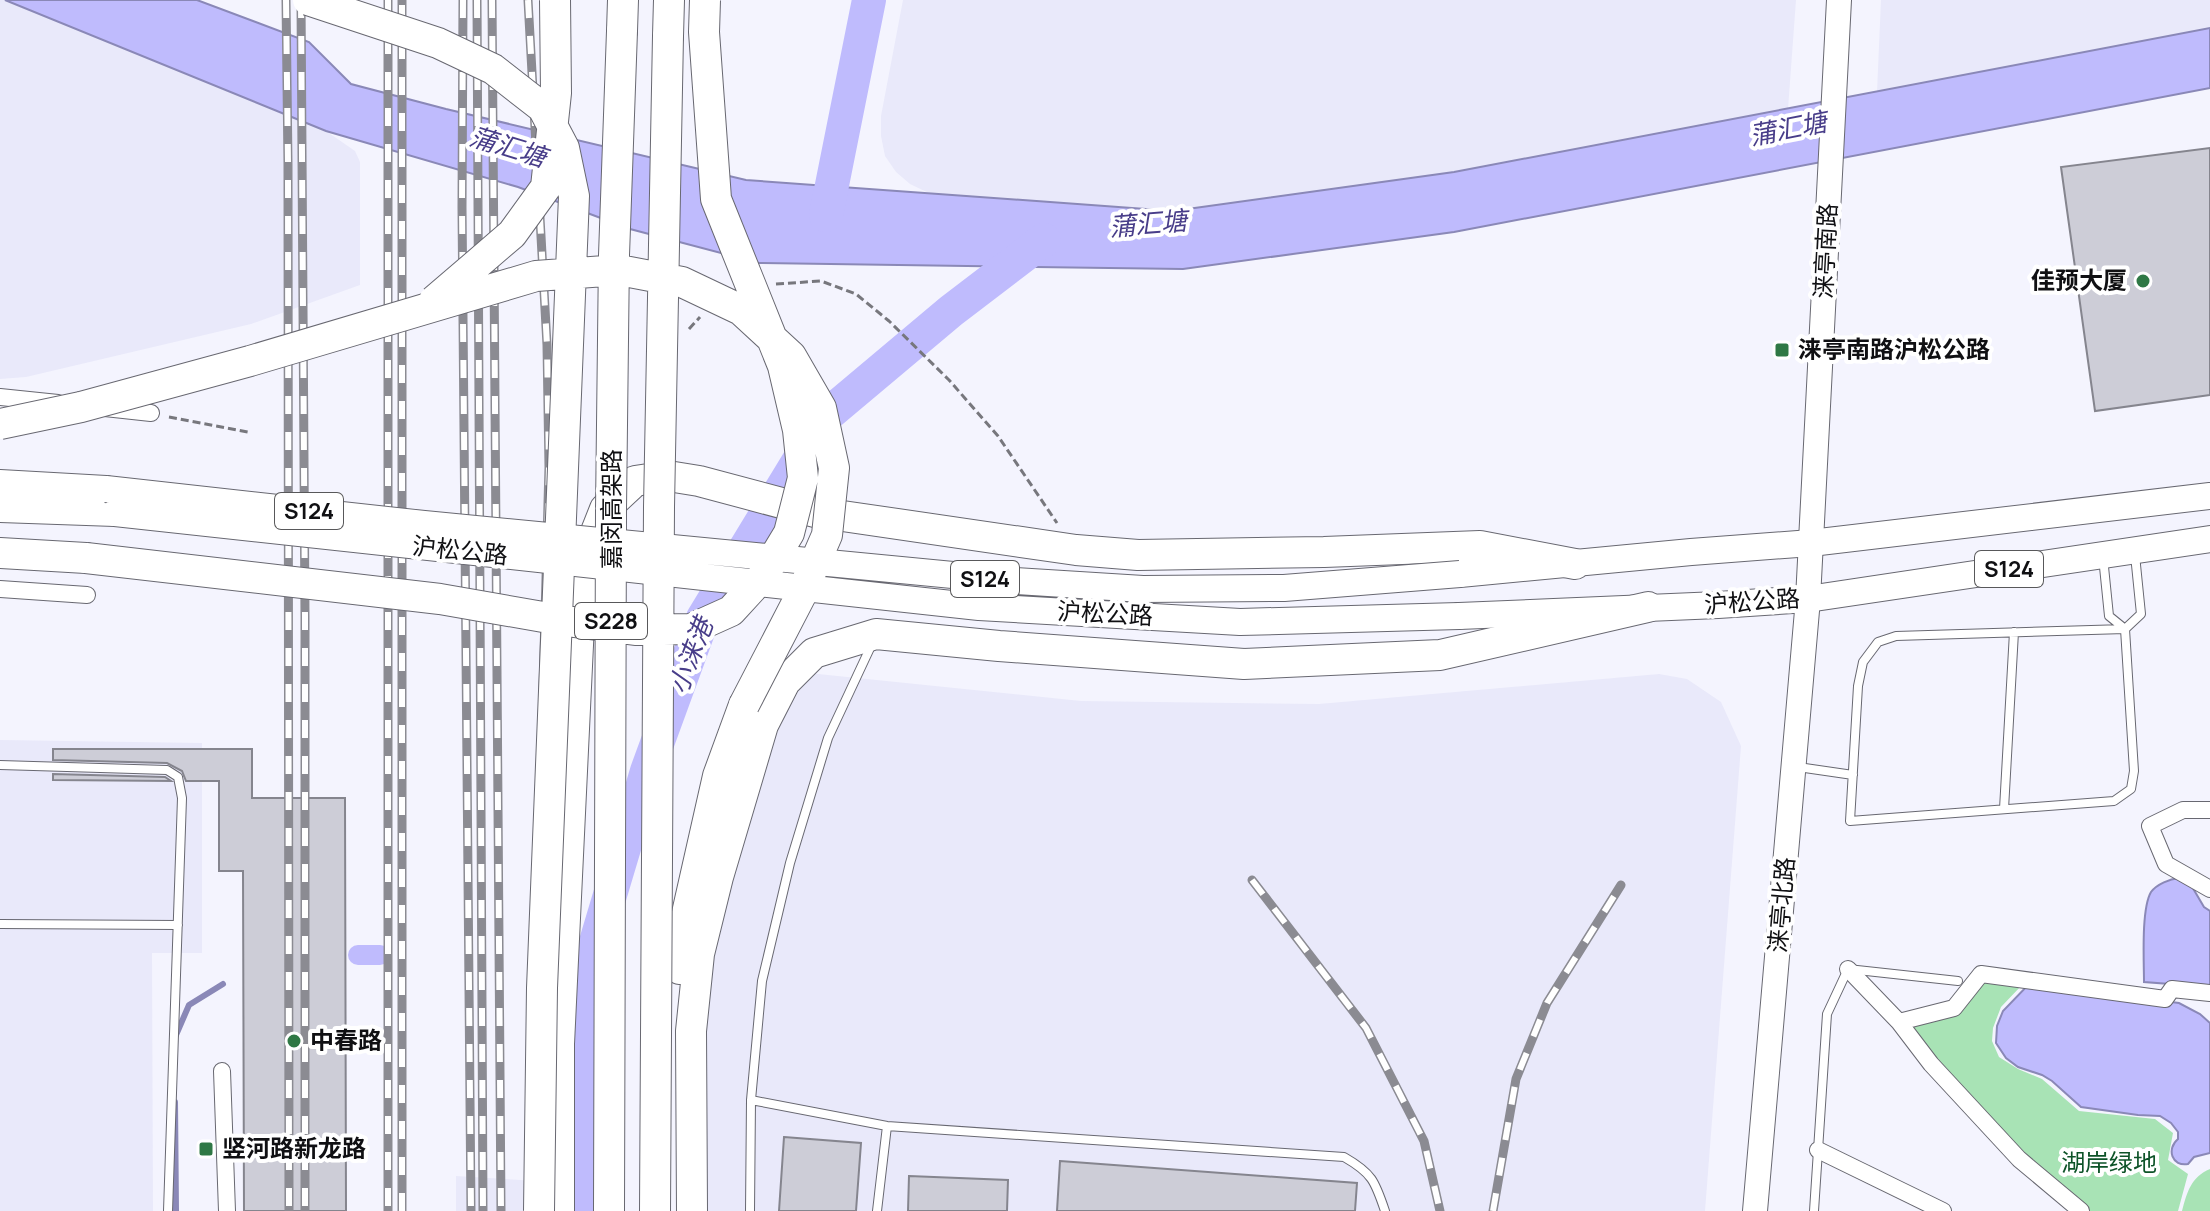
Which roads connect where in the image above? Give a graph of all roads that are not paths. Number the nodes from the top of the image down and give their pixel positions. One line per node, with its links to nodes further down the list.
1 (308, 0): 45 (highway, bridge)
2 (555, 0): 7 (highway, bridge)
3 (623, 0): 47 (highway, 嘉闵高架路 / S228, bridge)
4 (669, 0): 48 (highway, 嘉闵高架路 / S228, bridge)
5 (705, 0): 17 (highway, bridge)
6 (1839, 9): 15 (street, 涞亭南路)
7 (427, 307): 10 (highway, bridge); 49 (highway, bridge)
8 (0, 397): 9 (street)
9 (151, 413)
10 (0, 424)
11 (0, 483): 19 (main road, 沪松公路 / S124, bridge)
12 (2210, 496): 15 (main road, 沪松公路 / S124)
13 (0, 509): 23 (main road, 沪松公路 / S124, bridge)
14 (2210, 539): 16 (main road, 沪松公路 / S124)
15 (1811, 543): 19 (main road, 沪松公路 / S124); 22 (street, 涞亭南路)
16 (2135, 550): 18 (main road, 沪松公路 / S124); 24 (lane)
17 (0, 553)
18 (2103, 554): 22 (main road, 沪松公路 / S124); 24 (lane)
19 (1575, 564): 46 (highway)
20 (0, 589): 21 (street)
21 (87, 595)
22 (1808, 599): 23 (main road, 沪松公路 / S124); 28 (street, 涞亭北路)
23 (1648, 607): 26 (highway)
24 (2125, 629): 25 (lane); 30 (lane)
25 (2014, 632): 29 (lane); 30 (lane)
26 (876, 634): 40 (lane); 50 (highway)
27 (0, 765): 34 (lane)
28 (1793, 766): 29 (lane); 54 (street, 涞亭北路)
29 (1853, 775): 30 (lane)
30 (2004, 809)
31 (2210, 810): 32 (street)
32 (2210, 889)
33 (0, 924): 34 (lane)
34 (178, 925): 43 (lane)
35 (1848, 969): 36 (lane); 38 (street); 42 (lane)
36 (1958, 981)
37 (2210, 993): 38 (street)
38 (1899, 1022): 57 (street)
39 (222, 1071): 44 (street)
40 (751, 1100): 41 (lane); 51 (lane)
41 (887, 1126): 52 (lane); 53 (lane)
42 (1818, 1150): 55 (lane); 56 (street)
43 (168, 1211)
44 (227, 1211)
45 (539, 1211)
46 (559, 1211)
47 (609, 1211)
48 (655, 1211)
49 (671, 1211)
50 (692, 1211)
51 (750, 1211)
52 (877, 1211)
53 (1385, 1211)
54 (1755, 1211)
55 (1814, 1211)
56 (1943, 1211)
57 (2081, 1211)

